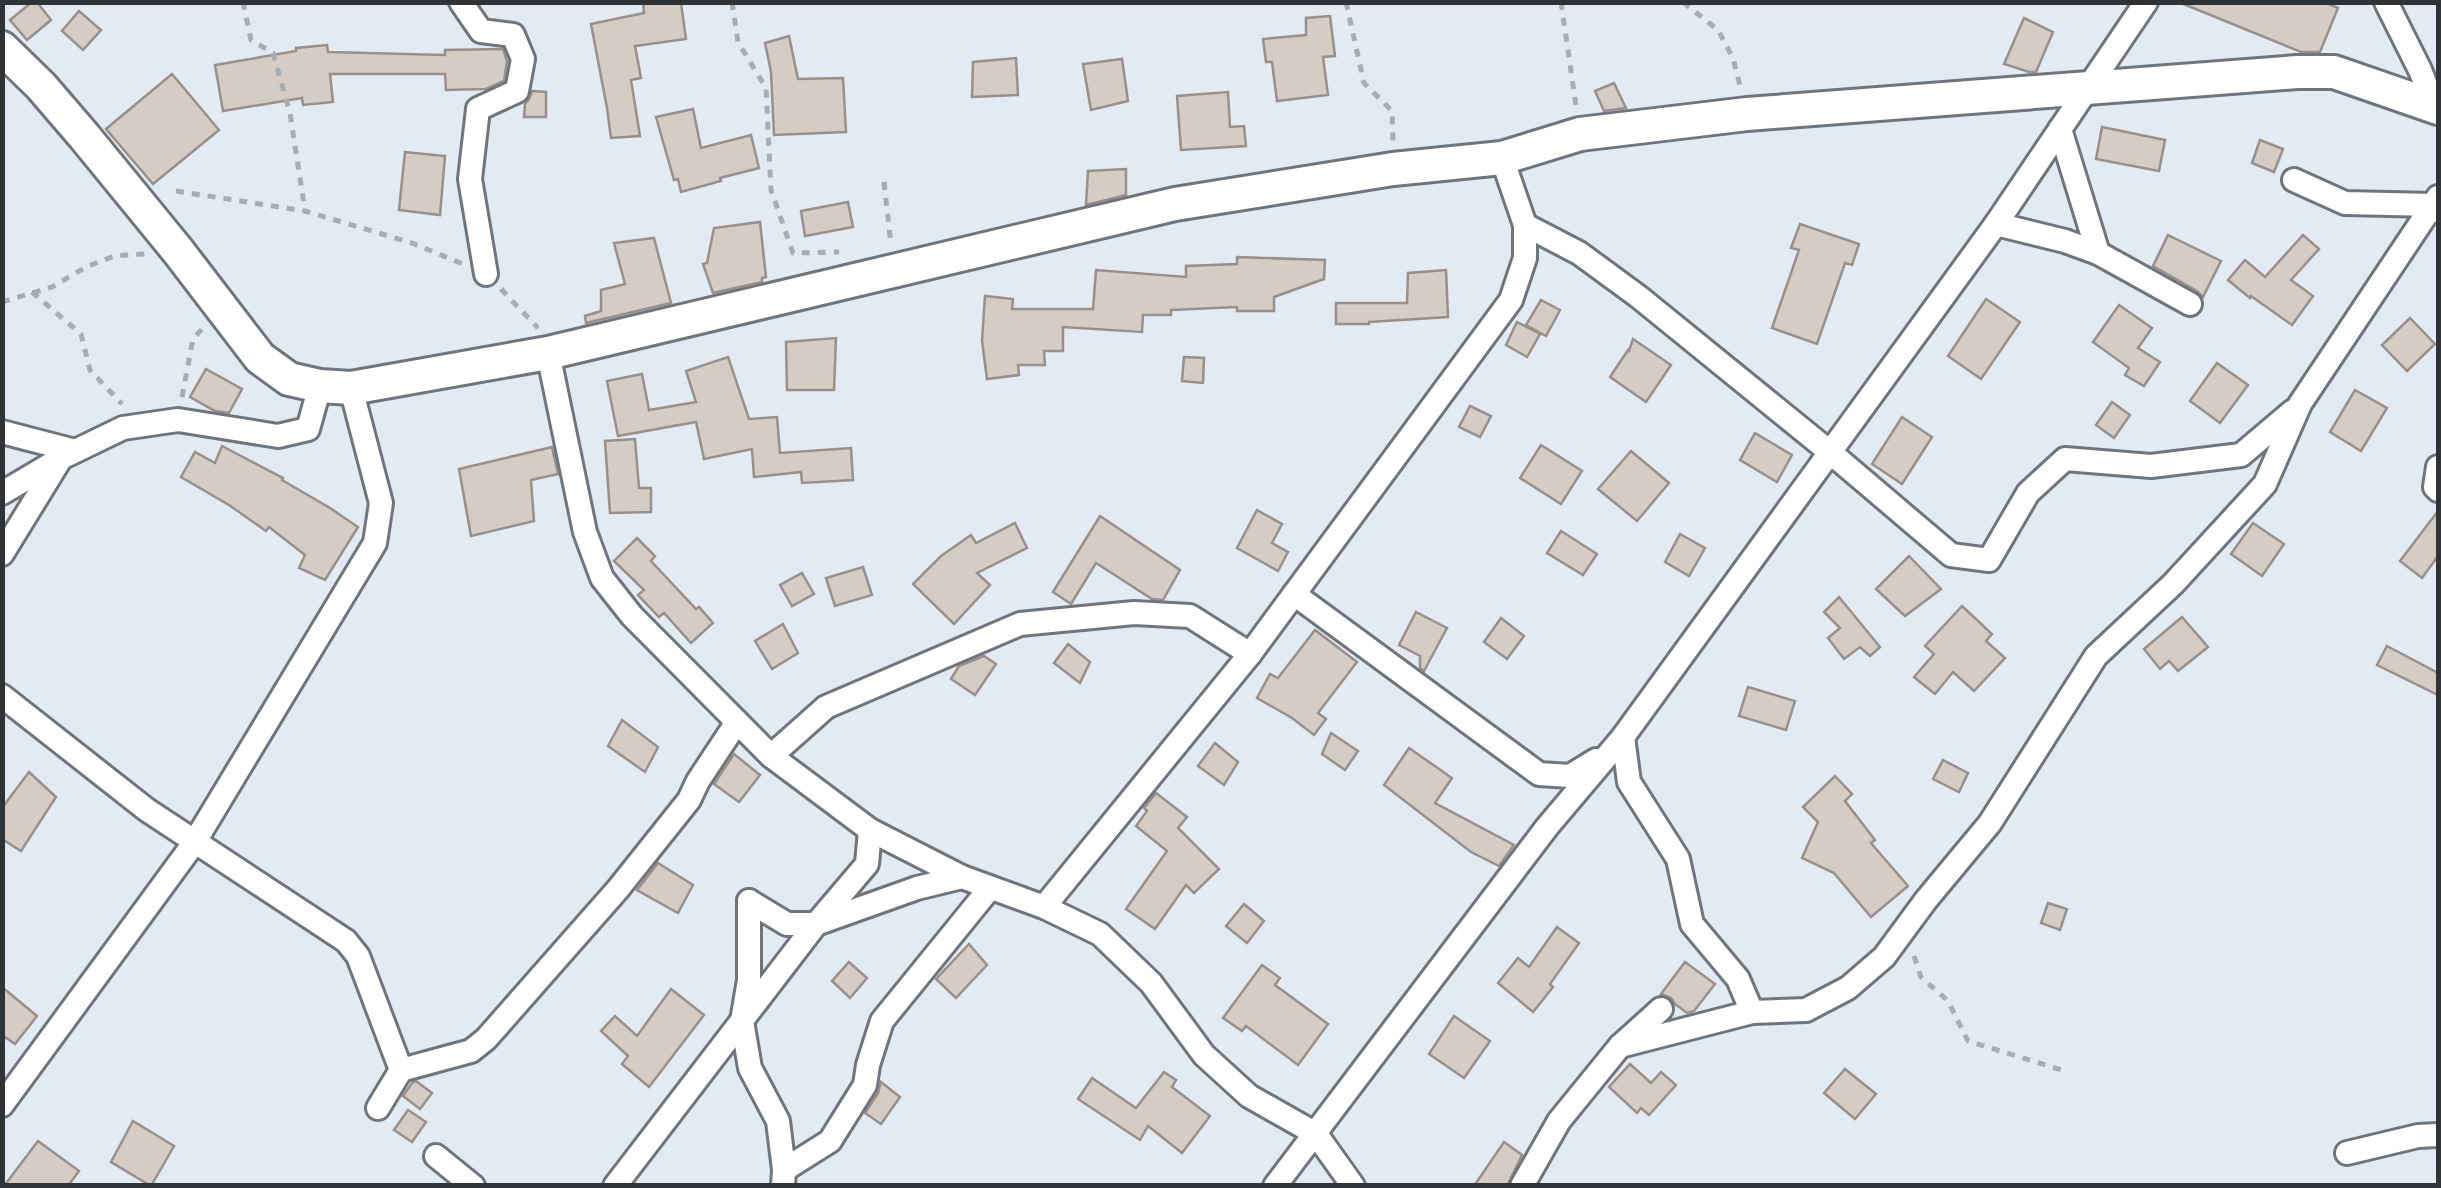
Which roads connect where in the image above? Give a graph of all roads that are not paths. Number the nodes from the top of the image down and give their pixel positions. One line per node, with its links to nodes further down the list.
1 (460, 2): 14 (street)
2 (2146, 2): 5 (street)
3 (2386, 2): 6 (street)
4 (2, 48): 17 (street)
5 (2088, 88): 6 (street); 7 (street); 8 (street)
6 (2436, 107)
7 (2060, 129): 11 (street); 13 (street)
8 (1502, 158): 12 (street); 16 (street)
9 (2294, 180): 10 (street)
10 (2437, 204): 18 (street)
11 (1996, 224): 13 (street); 20 (street)
12 (1525, 225): 20 (street); 26 (street)
13 (2098, 253): 15 (street)
14 (486, 274)
15 (2190, 304)
16 (548, 353): 17 (street); 29 (street)
17 (336, 387): 21 (street); 33 (street)
18 (2300, 404): 20 (street); 39 (street)
19 (2, 432): 21 (street)
20 (1831, 453): 30 (street)
21 (68, 455): 24 (street); 25 (street)
22 (2438, 467): 23 (street)
23 (2438, 490)
24 (2, 493)
25 (2, 554)
26 (1294, 594): 27 (street); 30 (street)
27 (1250, 654): 31 (street); 36 (street)
28 (2, 696): 33 (street)
29 (737, 722): 31 (street); 42 (street)
30 (1618, 744): 39 (street); 45 (street)
31 (771, 756): 32 (street)
32 (870, 830): 34 (street); 37 (street)
33 (194, 843): 42 (street); 43 (street)
34 (962, 877): 35 (street); 37 (street)
35 (990, 888): 36 (street); 49 (street)
36 (1044, 907): 45 (street)
37 (816, 924): 40 (street); 40 (street)
38 (1661, 1010): 41 (street)
39 (1752, 1012): 41 (street)
40 (742, 1020): 49 (street); 51 (street)
41 (1620, 1046): 54 (street)
42 (401, 1070): 44 (street)
43 (2, 1105)
44 (378, 1108)
45 (1316, 1134): 52 (street); 53 (street)
46 (2438, 1135): 47 (street)
47 (2347, 1153)
48 (436, 1156): 50 (street)
49 (783, 1178)
50 (472, 1186)
51 (615, 1186)
52 (1275, 1186)
53 (1353, 1186)
54 (1522, 1186)

